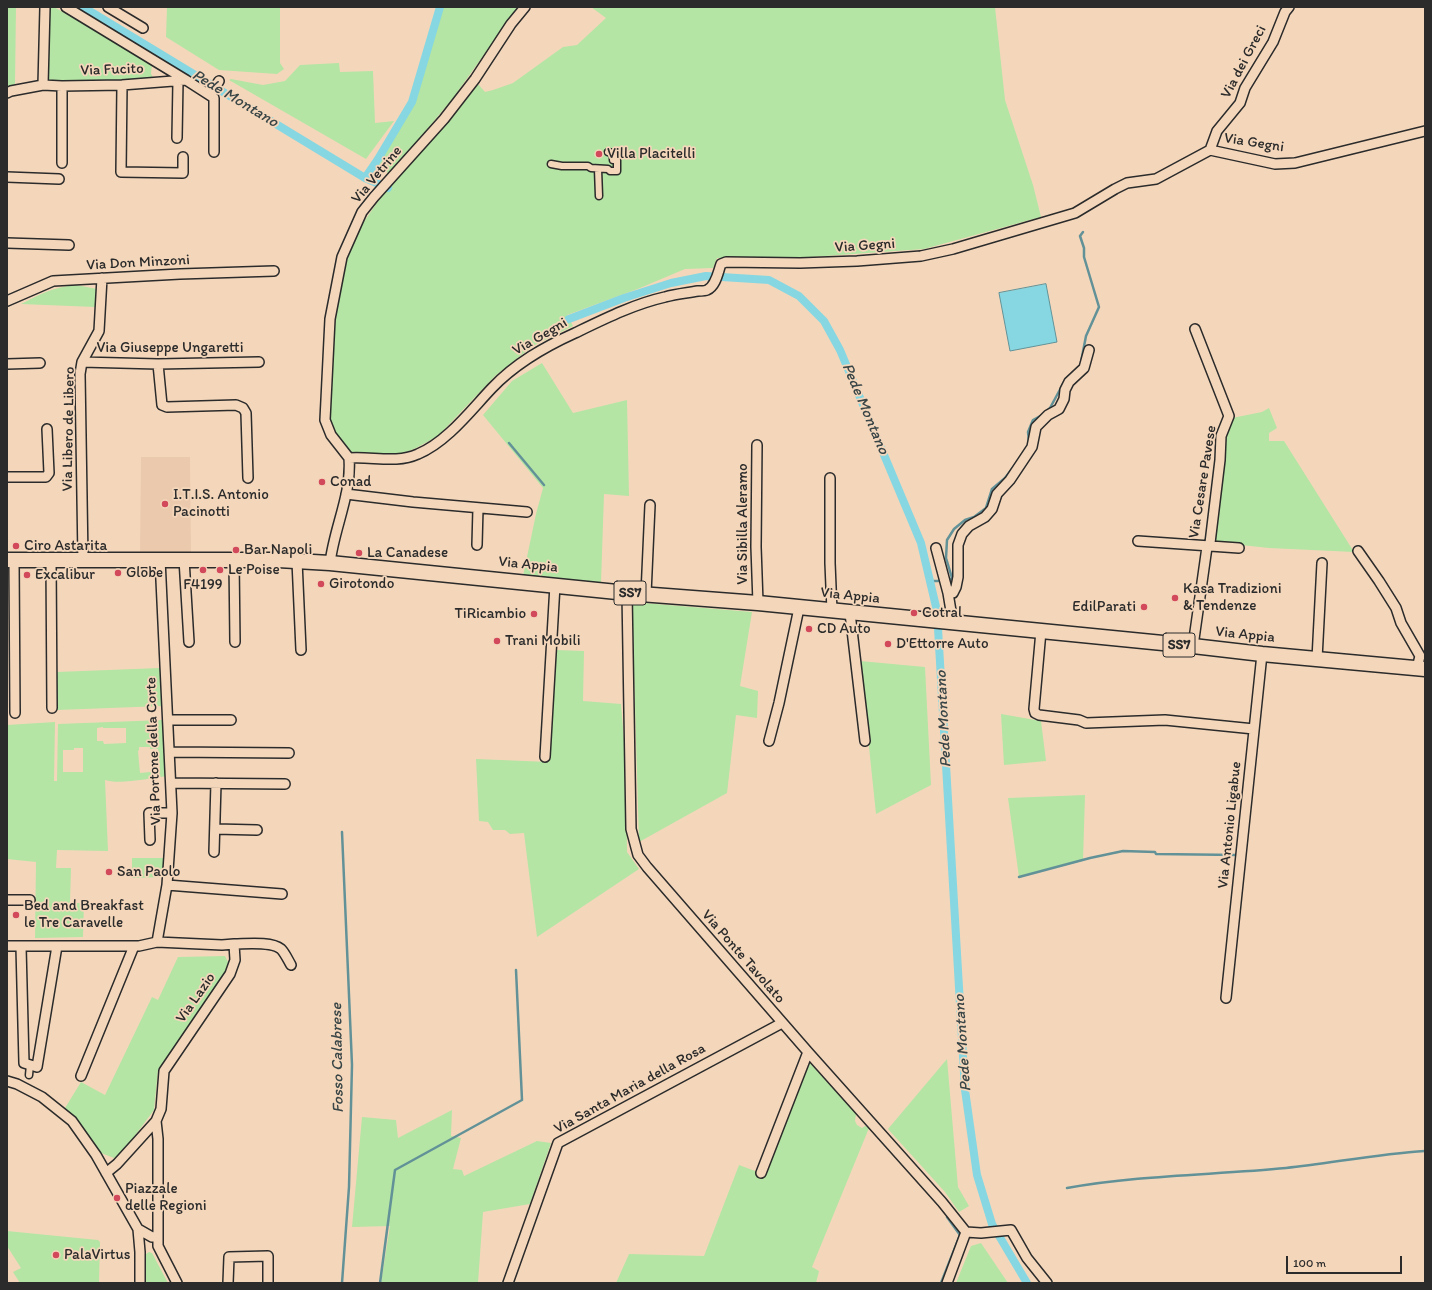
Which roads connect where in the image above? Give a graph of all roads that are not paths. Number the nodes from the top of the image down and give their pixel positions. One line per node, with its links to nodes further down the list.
1 (44, 7): 9 (street)
2 (66, 7): 7 (street)
3 (108, 7): 6 (street)
4 (525, 7): 40 (street, Via Vetrine)
5 (1289, 7): 16 (street, Via dei Greci)
6 (142, 28)
7 (182, 80): 10 (street, Via Fucito); 13 (street); 15 (street)
8 (219, 81): 13 (street)
9 (43, 85): 11 (street, Via Fucito); 12 (street, Via Fucito)
10 (122, 85): 11 (street, Via Fucito); 19 (street)
11 (62, 86): 20 (street)
12 (7, 93)
13 (212, 95): 17 (street)
14 (1425, 132): 16 (street, Via Gegni)
15 (177, 138)
16 (1210, 150): 40 (street, Via Gegni)
17 (214, 152)
18 (608, 152): 22 (street)
19 (183, 157)
20 (62, 164)
21 (551, 164): 22 (street)
22 (598, 169): 25 (street)
23 (7, 177): 24 (street)
24 (59, 179)
25 (599, 196)
26 (7, 243): 27 (street)
27 (69, 245)
28 (274, 271): 29 (street, Via Don Minzoni)
29 (102, 278): 30 (street, Via Don Minzoni); 33 (street, Via Libero de Libero)
30 (7, 301)
31 (1194, 329): 50 (street, Via Cesare Pavese)
32 (1089, 350): 65 (street)
33 (82, 362): 37 (street, Via Giuseppe Ungaretti); 55 (street, Via Libero de Libero)
34 (259, 362): 37 (street, Via Giuseppe Ungaretti)
35 (40, 363): 36 (street)
36 (7, 364)
37 (158, 364): 42 (street)
38 (46, 429): 41 (street)
39 (757, 445): 67 (street, Via Sibilla Aleramo)
40 (349, 458): 44 (street)
41 (7, 477)
42 (248, 478)
43 (830, 478): 69 (street)
44 (346, 494): 46 (street); 61 (street)
45 (650, 505): 66 (street)
46 (478, 508): 47 (street); 49 (street)
47 (526, 512)
48 (1138, 541): 50 (street)
49 (477, 545)
50 (1207, 546): 52 (street); 75 (street, Via Cesare Pavese)
51 (936, 548): 65 (street)
52 (1239, 548)
53 (1358, 551): 79 (street)
54 (52, 559): 55 (main road, SS7); 58 (main road, SS7); 80 (street)
55 (83, 559): 56 (main road, SS7)
56 (160, 559): 57 (main road, SS7); 82 (street, Via Portone della Corte)
57 (184, 559): 59 (main road, SS7); 73 (street)
58 (10, 560): 81 (street)
59 (234, 560): 60 (main road, Via Appia / SS7); 74 (street)
60 (297, 561): 61 (main road, Via Appia / SS7); 76 (street)
61 (330, 563): 63 (main road, Via Appia / SS7)
62 (1322, 563): 78 (street)
63 (555, 585): 64 (main road, Via Appia / SS7); 89 (street)
64 (627, 593): 66 (main road, Via Appia / SS7); 110 (street, Via Ponte Tavolato)
65 (948, 593): 71 (street)
66 (646, 594): 67 (main road, Via Appia / SS7)
67 (758, 603): 68 (main road, Via Appia / SS7)
68 (799, 608): 69 (main road, Via Appia / SS7); 85 (street)
69 (832, 611): 70 (main road, Via Appia / SS7)
70 (850, 613): 71 (main road, Via Appia / SS7); 86 (street)
71 (952, 623): 72 (main road, Via Appia / SS7)
72 (1041, 631): 75 (main road, Via Appia / SS7); 84 (street)
73 (189, 642)
74 (235, 642)
75 (1193, 646): 77 (main road, Via Appia / SS7)
76 (301, 650)
77 (1262, 654): 78 (main road, Via Appia / SS7); 84 (street, Via Antonio Ligabue)
78 (1317, 659): 79 (main road, Via Appia / SS7)
79 (1421, 669)
80 (52, 708)
81 (15, 712)
82 (168, 720): 83 (street); 87 (street, Via Portone della Corte)
83 (231, 720)
84 (1254, 729): 109 (street, Via Antonio Ligabue)
85 (769, 741)
86 (865, 741)
87 (169, 752): 88 (street); 90 (street, Via Portone della Corte)
88 (289, 753)
89 (545, 757)
90 (171, 783): 91 (street); 93 (street, Via Portone della Corte)
91 (216, 783): 92 (street); 94 (street)
92 (285, 784)
93 (172, 813): 96 (street); 98 (street, Via Portone della Corte)
94 (215, 828): 95 (street); 97 (street)
95 (257, 830)
96 (150, 840)
97 (214, 852)
98 (167, 884): 99 (street); 102 (street, Via Portone della Corte)
99 (282, 894)
100 (7, 900): 101 (street)
101 (30, 900)
102 (157, 942): 103 (street); 106 (street)
103 (234, 944): 108 (street); 114 (street, Via Lazio)
104 (7, 946): 107 (street)
105 (57, 946): 106 (street); 107 (street); 107 (street)
106 (134, 946): 112 (street)
107 (21, 947)
108 (291, 965)
109 (1226, 998)
110 (782, 1023): 111 (street, Via Ponte Tavolato); 124 (street, Via Santa Maria della Rosa)
111 (808, 1052): 116 (street); 118 (street, Via Ponte Tavolato)
112 (81, 1076)
113 (7, 1081): 115 (street)
114 (156, 1121): 115 (street); 119 (street, Via Lazio)
115 (106, 1173): 117 (street)
116 (761, 1173)
117 (138, 1232): 119 (street); 120 (street)
118 (966, 1232): 125 (street); 126 (street)
119 (155, 1237): 121 (street, Via Lazio)
120 (140, 1283)
121 (178, 1283)
122 (228, 1283): 123 (street)
123 (268, 1283)
124 (508, 1283)
125 (947, 1283)
126 (1047, 1283)

